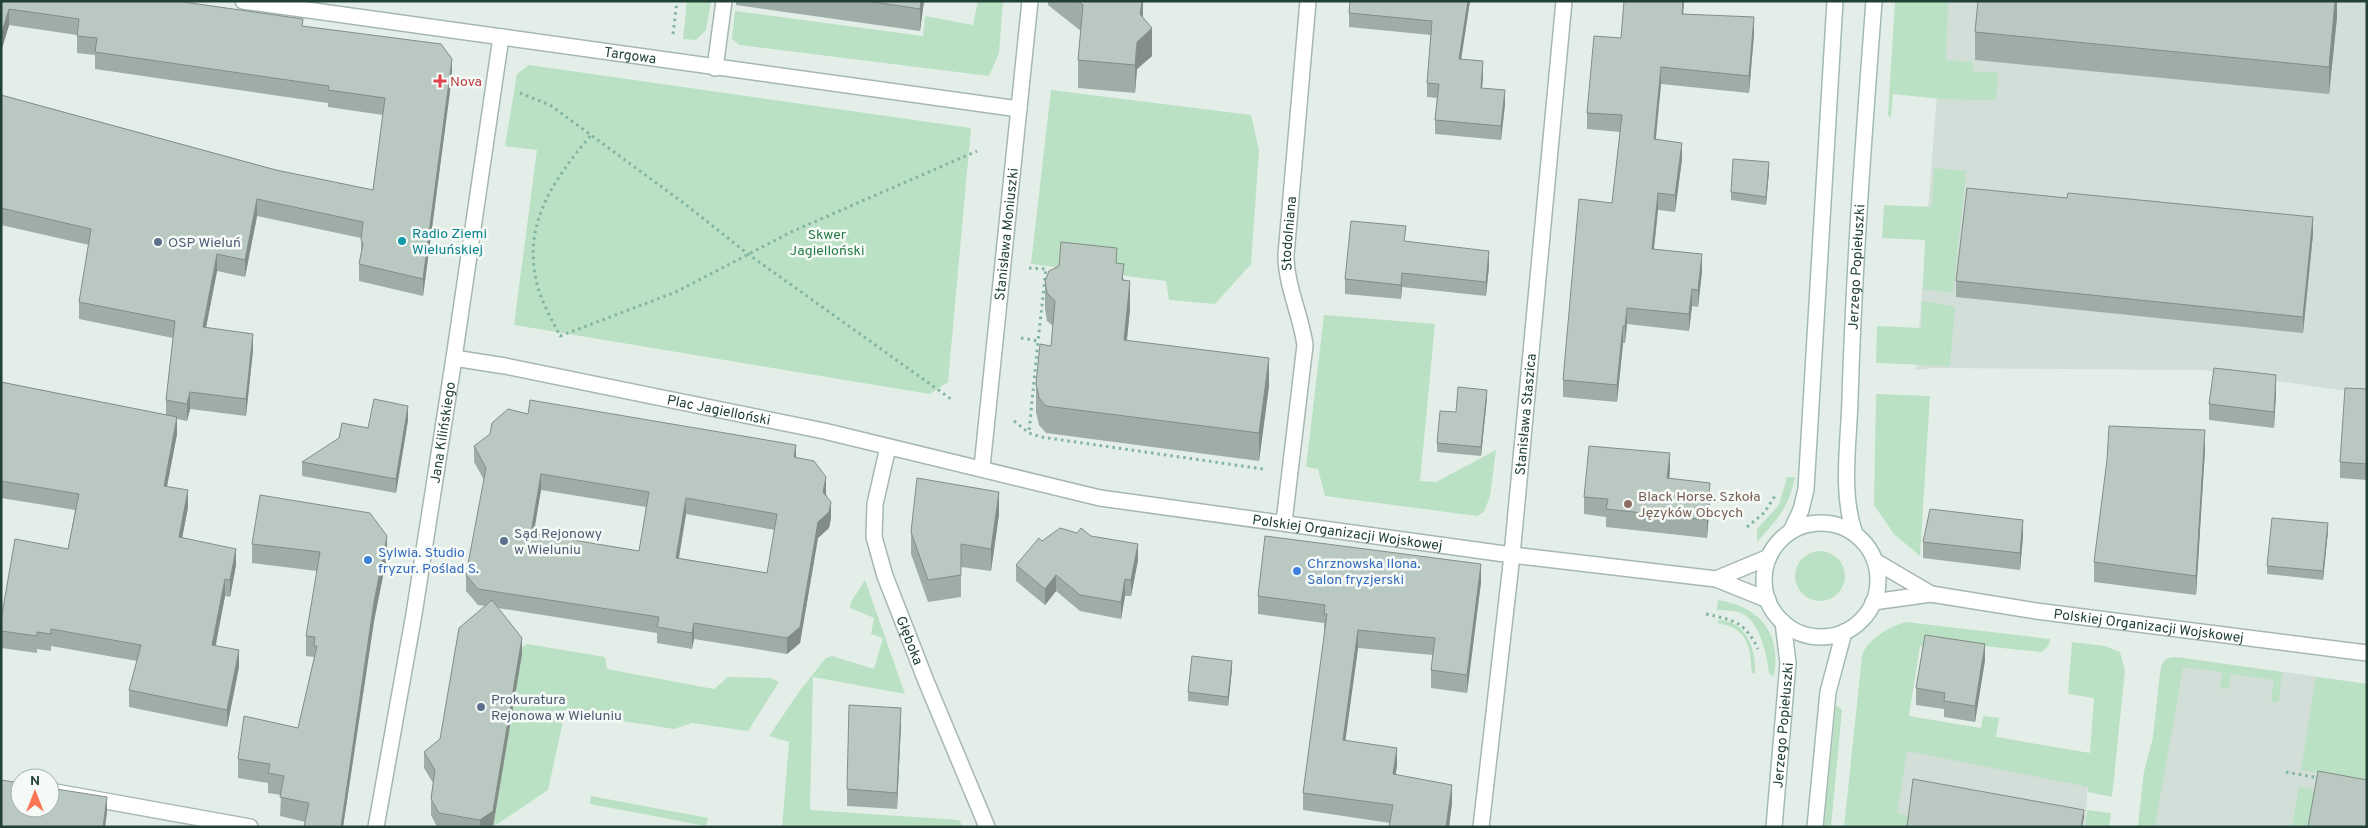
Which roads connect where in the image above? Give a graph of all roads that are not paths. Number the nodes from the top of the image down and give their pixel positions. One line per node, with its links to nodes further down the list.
1 (243, 1): 8 (street, Targowa)
2 (724, 1): 9 (street)
3 (1030, 1): 10 (street, Stanisława Moniuszki)
4 (1308, 1): 14 (street, Stodolniana)
5 (1564, 1): 17 (street, Stanisława Staszica)
6 (1835, 1): 15 (street)
7 (1874, 1): 16 (street, Jerzego Popiełuszki)
8 (501, 37): 9 (street, Targowa); 11 (street, Jana Kilińskiego)
9 (715, 68): 10 (street, Targowa)
10 (1019, 109): 13 (street, Stanisława Moniuszki)
11 (454, 358): 12 (street, Plac Jagielloński); 29 (street, Jana Kilińskiego)
12 (888, 447): 13 (street, Plac Jagielloński); 30 (street, Głęboka)
13 (982, 467): 14 (street, Polskiej Organizacji Wojskowej)
14 (1284, 522): 17 (street, Polskiej Organizacji Wojskowej)
15 (1791, 531): 16 (street); 18 (street)
16 (1855, 534): 19 (street)
17 (1512, 555): 20 (street, Polskiej Organizacji Wojskowej); 31 (street, Stanisława Staszica)
18 (1769, 557): 20 (street, Polskiej Organizacji Wojskowej); 22 (street)
19 (1875, 561): 21 (street, Polskiej Organizacji Wojskowej); 23 (street)
20 (1716, 579): 22 (street, Polskiej Organizacji Wojskowej)
21 (1931, 594): 23 (street, Polskiej Organizacji Wojskowej); 26 (street, Polskiej Organizacji Wojskowej)
22 (1768, 600): 24 (street)
23 (1873, 602): 25 (street)
24 (1783, 622): 25 (street); 32 (street, Jerzego Popiełuszki)
25 (1844, 632): 33 (street)
26 (2367, 653)
27 (60, 793): 28 (street)
28 (250, 827)
29 (376, 827)
30 (987, 827)
31 (1481, 827)
32 (1774, 827)
33 (1815, 827)

